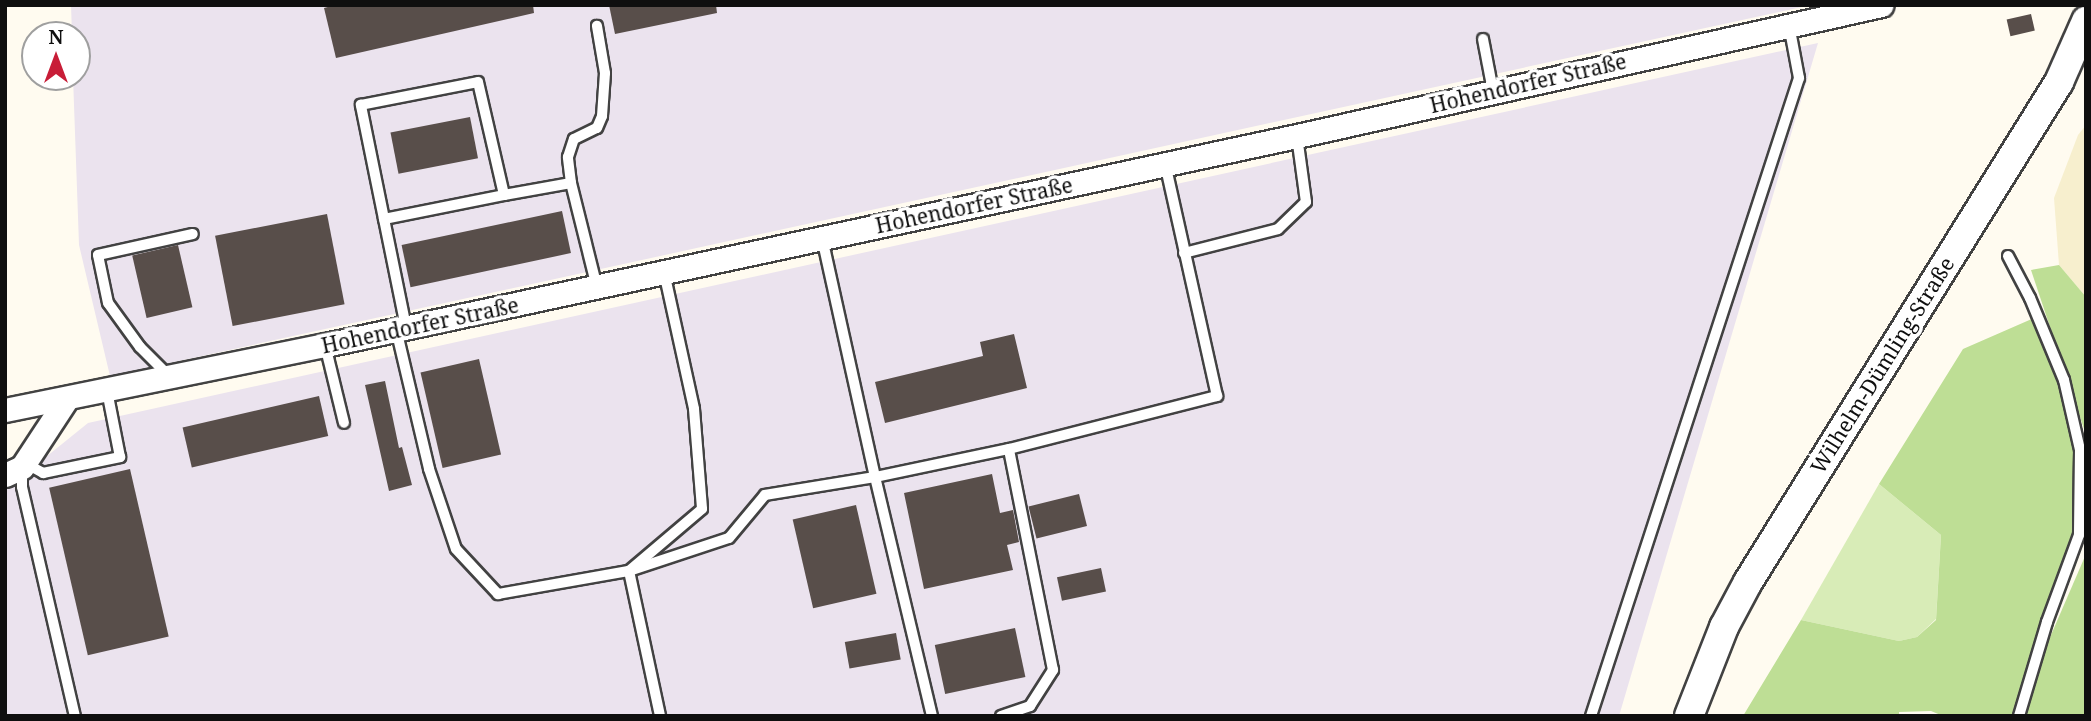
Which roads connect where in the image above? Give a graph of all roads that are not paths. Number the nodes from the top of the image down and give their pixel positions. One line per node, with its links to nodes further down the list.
1 (1881, 5): 3 (street, Hohendorfer Straße)
2 (2086, 21): 34 (street, Wilhelm-Dümling-Straße)
3 (1790, 25): 6 (street, Hohendorfer Straße); 33 (lane)
4 (597, 26): 9 (lane)
5 (1483, 40): 6 (lane)
6 (1493, 91): 7 (street, Hohendorfer Straße)
7 (1297, 136): 8 (street, Hohendorfer Straße); 14 (lane)
8 (1165, 164): 13 (street, Hohendorfer Straße); 14 (lane)
9 (571, 183): 10 (lane); 17 (lane)
10 (504, 195): 11 (lane); 11 (lane)
11 (384, 219): 18 (lane)
12 (194, 234): 20 (lane)
13 (822, 238): 16 (street, Hohendorfer Straße); 27 (lane)
14 (1184, 253): 25 (lane)
15 (2008, 256): 35 (lane)
16 (664, 272): 17 (street, Hohendorfer Straße); 28 (lane)
17 (597, 287): 18 (street, Hohendorfer Straße)
18 (401, 328): 19 (street, Hohendorfer Straße); 28 (lane)
19 (325, 345): 20 (street, Hohendorfer Straße); 24 (lane)
20 (171, 378): 21 (street, Hohendorfer Straße)
21 (107, 391): 22 (street, Hohendorfer Straße); 26 (lane)
22 (66, 400): 23 (street, Hohendorfer Straße); 26 (street)
23 (5, 410)
24 (344, 424)
25 (1009, 449): 27 (lane); 32 (lane)
26 (17, 468): 29 (lane)
27 (875, 477): 28 (lane); 31 (lane)
28 (629, 571): 30 (lane)
29 (75, 716)
30 (660, 716)
31 (932, 716)
32 (1001, 716)
33 (1591, 716)
34 (1689, 716)
35 (2019, 716)

